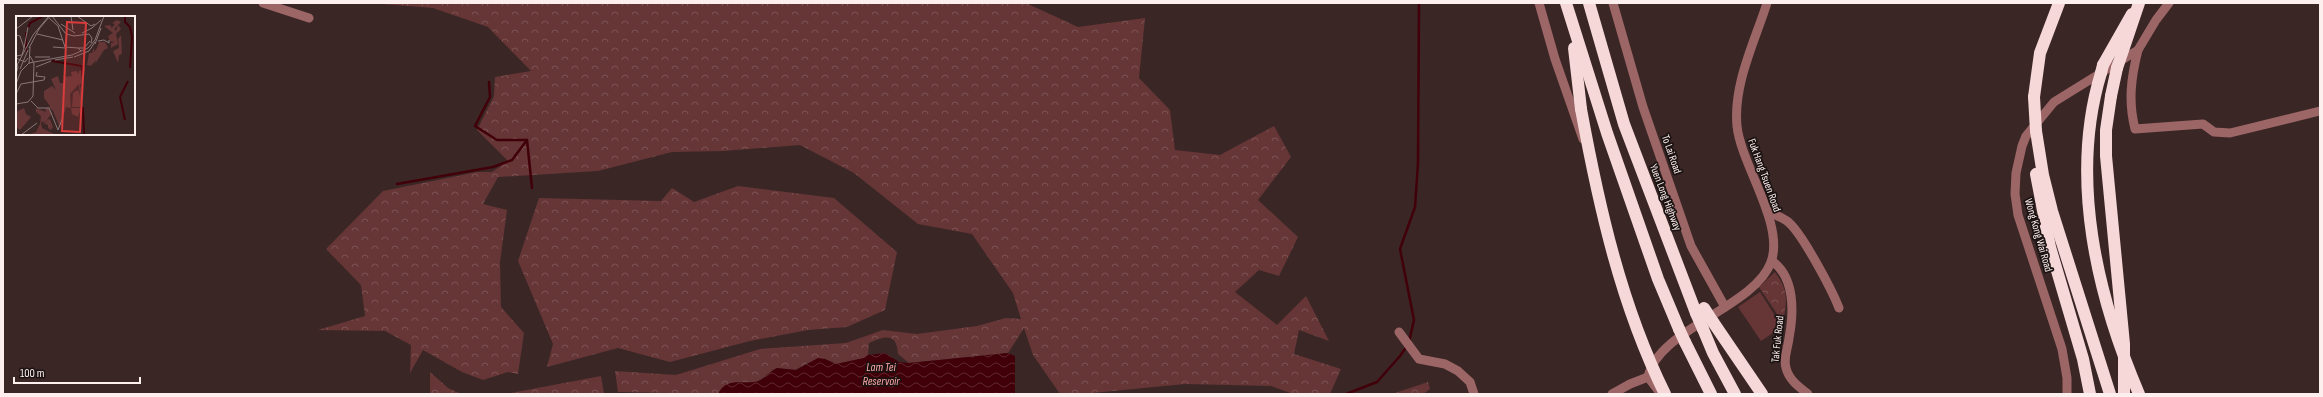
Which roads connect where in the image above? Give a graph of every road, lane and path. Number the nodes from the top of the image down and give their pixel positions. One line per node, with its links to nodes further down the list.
1 (263, 3): 10 (street)
2 (1539, 3): 15 (street)
3 (1566, 3): 11 (highway)
4 (1589, 3): 20 (highway, Yuen Long Highway)
5 (1613, 3): 18 (street, To Lai Road)
6 (1768, 3): 16 (street, Fuk Hang Tsuen Road)
7 (2059, 3): 14 (highway, bridge)
8 (2139, 3): 34 (highway, bridge); 35 (highway, bridge)
9 (2169, 3): 12 (street, Wong Kong Wai Road)
10 (309, 18)
11 (1571, 23): 26 (highway, bridge); 27 (highway, bridge)
12 (2138, 50): 13 (street); 31 (street, Wong Kong Wai Road)
13 (2320, 111)
14 (2036, 131): 32 (highway); 33 (highway)
15 (1589, 154)
16 (1768, 211): 17 (street, Fuk Hang Tsuen Road); 19 (street)
17 (1772, 261): 18 (street); 30 (street, Tak Fuk Road)
18 (1725, 307): 22 (street)
19 (1839, 308)
20 (1700, 310): 28 (highway, bridge); 29 (highway, bridge)
21 (1399, 332): 23 (street)
22 (1648, 377): 24 (street); 25 (street)
23 (1474, 394)
24 (1612, 394)
25 (1661, 394)
26 (1665, 394)
27 (1711, 394)
28 (1735, 394)
29 (1762, 394)
30 (1808, 394)
31 (2067, 394)
32 (2090, 394)
33 (2110, 394)
34 (2124, 394)
35 (2139, 394)

